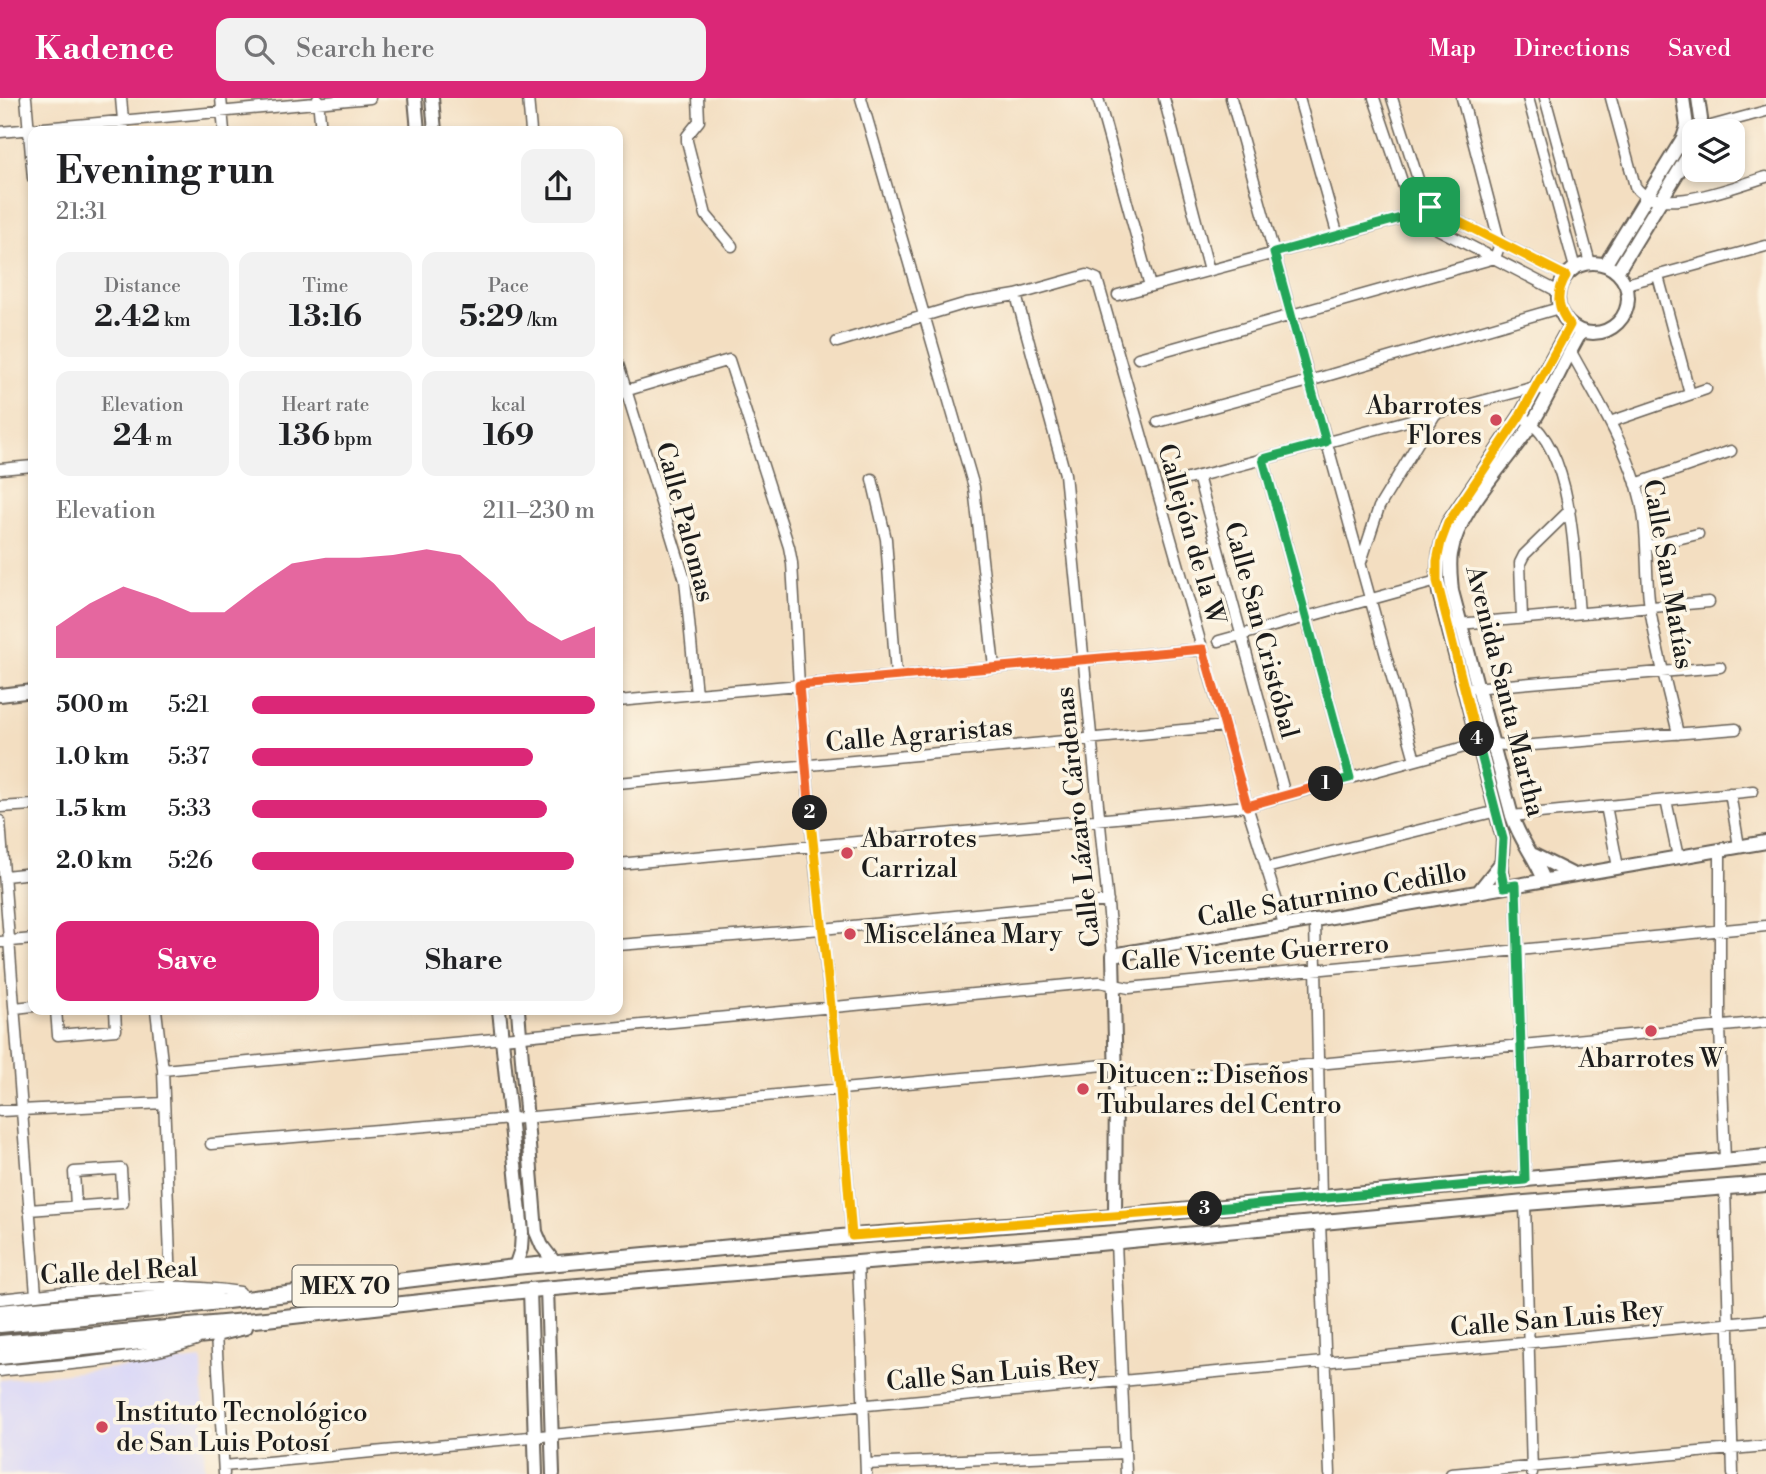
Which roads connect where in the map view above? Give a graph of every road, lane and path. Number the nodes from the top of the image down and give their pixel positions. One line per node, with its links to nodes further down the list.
1 (26, 98): 27 (street)
2 (121, 98): 28 (street)
3 (221, 98): 23 (street)
4 (370, 98): 21 (street)
5 (415, 98): 31 (street)
6 (432, 98): 32 (street)
7 (528, 98): 33 (street)
8 (698, 98): 44 (street)
9 (861, 98): 61 (street)
10 (1098, 98): 55 (street)
11 (1164, 98): 50 (street)
12 (1231, 98): 46 (street)
13 (1299, 98): 42 (street)
14 (1462, 98): 43 (street)
15 (1528, 98): 51 (street)
16 (1545, 98): 48 (street)
17 (1611, 98): 38 (street)
18 (1683, 98): 38 (street)
19 (1698, 98): 25 (street)
20 (1393, 99): 22 (street); 40 (street)
21 (318, 100): 23 (street); 30 (street)
22 (1375, 102): 41 (street)
23 (222, 111): 28 (street); 29 (street)
24 (1766, 111): 26 (street)
25 (1699, 119)
26 (1738, 119)
27 (29, 126)
28 (124, 126)
29 (224, 126)
30 (321, 126)
31 (418, 126)
32 (435, 126)
33 (531, 126)
34 (28, 129): 35 (street)
35 (0, 132)
36 (1682, 166): 39 (street)
37 (1766, 177): 39 (street)
38 (1647, 197): 39 (street); 49 (street)
39 (1661, 201): 52 (street)
40 (1430, 207): 41 (street); 43 (street)
41 (1415, 214): 42 (street); 47 (street)
42 (1338, 236): 46 (street)
43 (1500, 244): 47 (street); 51 (street)
44 (732, 246)
45 (1766, 246): 53 (street)
46 (1274, 253): 50 (street); 60 (street)
47 (1495, 258): 56 (street); 60 (street)
48 (1590, 263): 49 (street); 51 (street)
49 (1605, 265): 52 (street)
50 (1209, 271): 55 (street)
51 (1570, 272): 56 (street)
52 (1617, 272): 54 (street)
53 (1658, 276): 54 (street); 72 (street)
54 (1626, 284): 62 (street)
55 (1150, 286): 58 (street)
56 (1559, 292): 59 (street)
57 (1016, 295): 61 (street); 102 (street, Callejón de la W); 103 (street, Calle Lázaro Cárdenas)
58 (1118, 295)
59 (1559, 308): 62 (street); 66 (street)
60 (1290, 315): 65 (street); 66 (street)
61 (925, 316): 63 (street); 104 (street)
62 (1576, 328): 64 (street, Avenida Santa Martha); 67 (street, Avenida Santa Martha)
63 (837, 342)
64 (1570, 351): 70 (street, Avenida Santa Martha); 77 (street, Calle San Matías)
65 (1138, 358)
66 (1309, 381): 75 (street); 78 (street)
67 (1535, 387): 70 (street); 73 (street); 74 (street, Avenida Santa Martha)
68 (1706, 389): 72 (street)
69 (623, 391): 108 (street)
70 (1549, 391): 76 (street, Avenida Santa Martha)
71 (623, 394): 112 (street, Calle Palomas)
72 (1690, 394): 77 (street)
73 (1436, 413): 78 (street); 90 (street)
74 (1520, 416): 76 (street); 91 (street, Avenida Santa Martha)
75 (1158, 422)
76 (1533, 422): 87 (street); 98 (street, Avenida Santa Martha)
77 (1610, 422): 86 (street, Calle San Matías)
78 (1326, 442): 80 (street); 90 (street)
79 (1731, 451): 86 (street)
80 (1263, 459): 83 (street); 96 (street)
81 (28, 466): 82 (street)
82 (0, 469)
83 (1198, 476): 85 (street); 100 (street, Calle San Cristóbal)
84 (872, 479): 107 (street)
85 (1169, 484)
86 (1636, 484): 89 (street, Calle San Matías)
87 (1570, 509): 95 (street); 97 (street)
88 (1698, 534): 89 (street)
89 (1647, 546): 94 (street, Calle San Matías)
90 (1360, 563): 92 (street)
91 (1437, 581): 92 (street); 99 (street, Avenida Santa Martha)
92 (1369, 601): 96 (street); 121 (street)
93 (1709, 601): 94 (street)
94 (1649, 607): 95 (street); 106 (street, Calle San Matías)
95 (1579, 613): 97 (street)
96 (1306, 618): 100 (street); 123 (street)
97 (1522, 618): 98 (street)
98 (1461, 624): 99 (street); 109 (street, Avenida Santa Martha)
99 (1447, 625): 110 (street, Avenida Santa Martha)
100 (1241, 635): 101 (street); 127 (street, Calle San Cristóbal)
101 (1219, 641)
102 (1203, 649): 103 (street); 115 (street, Callejón de la W)
103 (1084, 659): 104 (street); 118 (street, Calle Lázaro Cárdenas)
104 (994, 667): 107 (street)
105 (1720, 667): 106 (street)
106 (1664, 672): 109 (street); 117 (street, Calle San Matías)
107 (896, 676): 108 (street)
108 (799, 685): 112 (street); 122 (street)
109 (1479, 687): 110 (street); 120 (street, Avenida Santa Martha)
110 (1464, 689): 119 (street, Avenida Santa Martha)
111 (28, 692): 113 (street)
112 (696, 694): 114 (street)
113 (0, 695)
114 (623, 701)
115 (1225, 726): 118 (street, Calle Agraristas); 130 (street, Callejón de la W)
116 (1736, 729): 117 (street)
117 (1678, 734): 120 (street)
118 (1091, 740): 122 (street, Calle Agraristas); 135 (street, Calle Lázaro Cárdenas)
119 (1479, 743): 120 (street); 121 (street); 133 (street, Avenida Santa Martha)
120 (1493, 743): 134 (street, Avenida Santa Martha)
121 (1415, 760): 123 (street)
122 (806, 765): 124 (street, Calle Agraristas); 138 (street)
123 (1350, 778): 127 (street)
124 (623, 783)
125 (1753, 791): 126 (street)
126 (1730, 793): 128 (street); 139 (street)
127 (1285, 795): 130 (street)
128 (1666, 800): 131 (street); 142 (street)
129 (28, 805): 132 (street)
130 (1247, 806): 135 (street); 146 (street, Callejón de la W)
131 (1606, 806): 134 (street); 145 (street)
132 (0, 807)
133 (1497, 811): 143 (street, Avenida Santa Martha); 146 (street)
134 (1512, 816): 141 (street, Avenida Santa Martha)
135 (1100, 820): 138 (street); 153 (street, Calle Lázaro Cárdenas)
136 (0, 821): 149 (street)
137 (1766, 842): 139 (street, Calle Saturnino Cedillo)
138 (813, 846): 144 (street); 157 (street)
139 (1739, 846): 140 (street, Calle Saturnino Cedillo)
140 (1720, 850): 142 (street, Calle Saturnino Cedillo); 158 (street)
141 (1530, 852): 143 (street); 148 (street); 150 (street, Avenida Santa Martha)
142 (1678, 857): 145 (street, Calle Saturnino Cedillo)
143 (1503, 859): 151 (street, Avenida Santa Martha); 152 (street)
144 (623, 864)
145 (1618, 867): 148 (street, Calle Saturnino Cedillo)
146 (1266, 868): 156 (street, Callejón de la W)
147 (28, 874): 149 (street)
148 (1574, 875): 150 (street, Calle Saturnino Cedillo)
149 (5, 876): 160 (street)
150 (1544, 880): 151 (street, Calle Saturnino Cedillo)
151 (1510, 886): 152 (street, Calle Saturnino Cedillo); 162 (street)
152 (1478, 892): 154 (street, Calle Saturnino Cedillo)
153 (1108, 901): 157 (street); 163 (street, Calle Lázaro Cárdenas)
154 (1315, 921): 156 (street, Calle Saturnino Cedillo); 164 (street)
155 (1766, 926): 158 (street, Calle Vicente Guerrero)
156 (1285, 927): 163 (street, Calle Saturnino Cedillo)
157 (822, 929): 161 (street); 167 (street)
158 (1720, 930): 162 (street, Calle Vicente Guerrero); 175 (street)
159 (28, 939): 160 (street)
160 (5, 941): 168 (street)
161 (623, 945)
162 (1518, 950): 164 (street, Calle Vicente Guerrero); 178 (street)
163 (1113, 955): 165 (street, Calle Lázaro Cárdenas)
164 (1316, 970): 165 (street, Calle Vicente Guerrero); 179 (street)
165 (1115, 985): 167 (street, Calle Vicente Guerrero); 180 (street, Calle Lázaro Cárdenas)
166 (28, 1007): 168 (street)
167 (832, 1007): 176 (street, Calle Vicente Guerrero); 183 (street)
168 (15, 1008): 185 (street)
169 (56, 1015): 170 (street)
170 (116, 1015)
171 (157, 1015): 181 (street)
172 (500, 1015): 177 (street)
173 (518, 1015): 176 (street)
174 (1766, 1022): 175 (street)
175 (1720, 1027): 178 (street); 191 (street)
176 (520, 1036): 177 (street, Calle Vicente Guerrero); 187 (street)
177 (503, 1038): 181 (street, Calle Vicente Guerrero); 188 (street)
178 (1521, 1045): 179 (street); 192 (street)
179 (1318, 1064): 182 (street); 195 (street)
180 (1116, 1065): 182 (street, Calle Lázaro Cárdenas); 183 (street)
181 (163, 1070): 184 (street)
182 (1116, 1083): 199 (street, Calle Lázaro Cárdenas)
183 (840, 1089): 187 (street); 201 (street)
184 (164, 1103): 185 (street); 206 (street)
185 (22, 1109): 186 (street); 198 (street)
186 (0, 1111)
187 (528, 1118): 188 (street); 203 (street)
188 (511, 1119): 189 (street); 205 (street)
189 (211, 1144)
190 (1766, 1157): 191 (main road, MEX 70)
191 (1725, 1161): 192 (main road, MEX 70)
192 (1525, 1180): 195 (main road, MEX 70)
193 (1766, 1184): 194 (main road, MEX 70)
194 (1725, 1188): 196 (main road, MEX 70); 216 (street)
195 (1321, 1198): 199 (main road, MEX 70)
196 (1525, 1203): 200 (main road, MEX 70); 220 (street)
197 (76, 1206): 197 (street); 198 (street)
198 (29, 1210): 211 (street)
199 (1115, 1217): 201 (main road, MEX 70)
200 (1320, 1222): 202 (main road, MEX 70); 223 (street)
201 (852, 1236): 203 (main road, MEX 70)
202 (1116, 1242): 204 (main road, MEX 70); 225 (street)
203 (555, 1263): 205 (main road, MEX 70)
204 (858, 1263): 207 (main road, MEX 70); 226 (street)
205 (515, 1267): 210 (main road, MEX 70)
206 (171, 1286): 209 (street, Calle del Real); 211 (street, Calle del Real)
207 (547, 1288): 208 (main road, MEX 70); 227 (street)
208 (530, 1290): 214 (main road, MEX 70); 228 (street)
209 (240, 1292): 210 (main road); 213 (main road)
210 (279, 1293): 217 (main road, MEX 70)
211 (36, 1295): 212 (street, Calle del Real)
212 (0, 1299)
213 (0, 1312)
214 (266, 1319): 218 (main road); 219 (main road, MEX 70)
215 (1766, 1320): 216 (street, Calle San Luis Rey)
216 (1729, 1323): 220 (street, Calle San Luis Rey); 230 (street)
217 (0, 1325)
218 (216, 1334): 219 (main road); 233 (street)
219 (138, 1342): 221 (main road, MEX 70); 222 (main road); 224 (street)
220 (1528, 1342): 223 (street, Calle San Luis Rey); 234 (street)
221 (0, 1343)
222 (0, 1357)
223 (1325, 1362): 225 (street, Calle San Luis Rey); 238 (street)
224 (0, 1371)
225 (1123, 1381): 226 (street, Calle San Luis Rey); 231 (street)
226 (864, 1405): 227 (street, Calle San Luis Rey); 232 (street)
227 (552, 1435): 228 (street, Calle San Luis Rey); 236 (street)
228 (535, 1437): 233 (street, Calle San Luis Rey); 235 (street)
229 (1766, 1446): 230 (street)
230 (1732, 1448): 234 (street); 240 (street)
231 (1125, 1454): 232 (street); 237 (street)
232 (866, 1469)
233 (224, 1470)
234 (1532, 1471): 239 (street)
235 (536, 1474)
236 (553, 1474)
237 (1126, 1474)
238 (1330, 1474)
239 (1451, 1474)
240 (1733, 1474)

